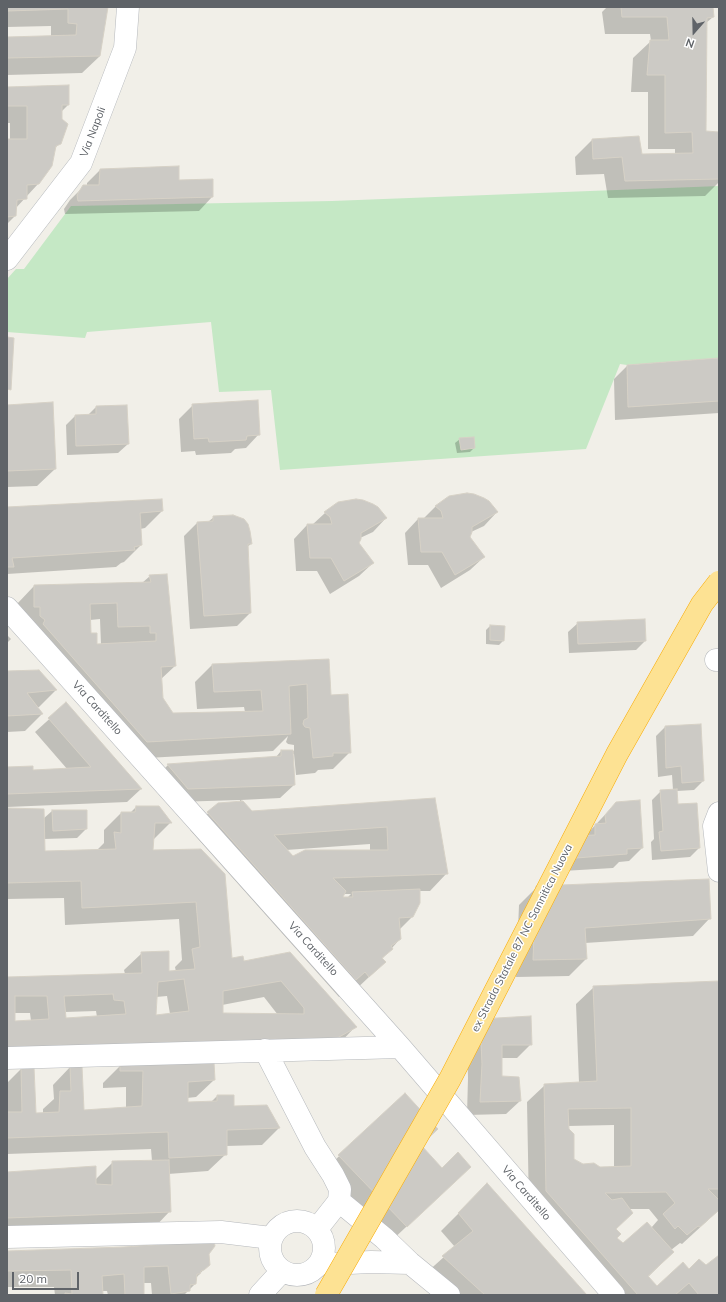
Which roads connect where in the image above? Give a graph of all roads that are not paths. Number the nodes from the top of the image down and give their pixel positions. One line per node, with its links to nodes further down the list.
1 (128, 7): 2 (street, Via Napoli)
2 (7, 259)
3 (719, 582): 18 (highway, ex Strada Statale 87 NC Sannitica Nuova, bridge)
4 (7, 608): 7 (street, Via Carditello)
5 (719, 812): 6 (street)
6 (719, 870)
7 (400, 1046): 8 (street); 20 (street, Via Carditello)
8 (265, 1050): 9 (street); 10 (street)
9 (7, 1058)
10 (339, 1201): 11 (street); 14 (street)
11 (317, 1229): 13 (street); 15 (street)
12 (7, 1237): 13 (street)
13 (271, 1238): 16 (street)
14 (410, 1263): 15 (street); 19 (street)
15 (319, 1264): 16 (street)
16 (282, 1271): 17 (street)
17 (260, 1295)
18 (326, 1295)
19 (449, 1295)
20 (614, 1295)

